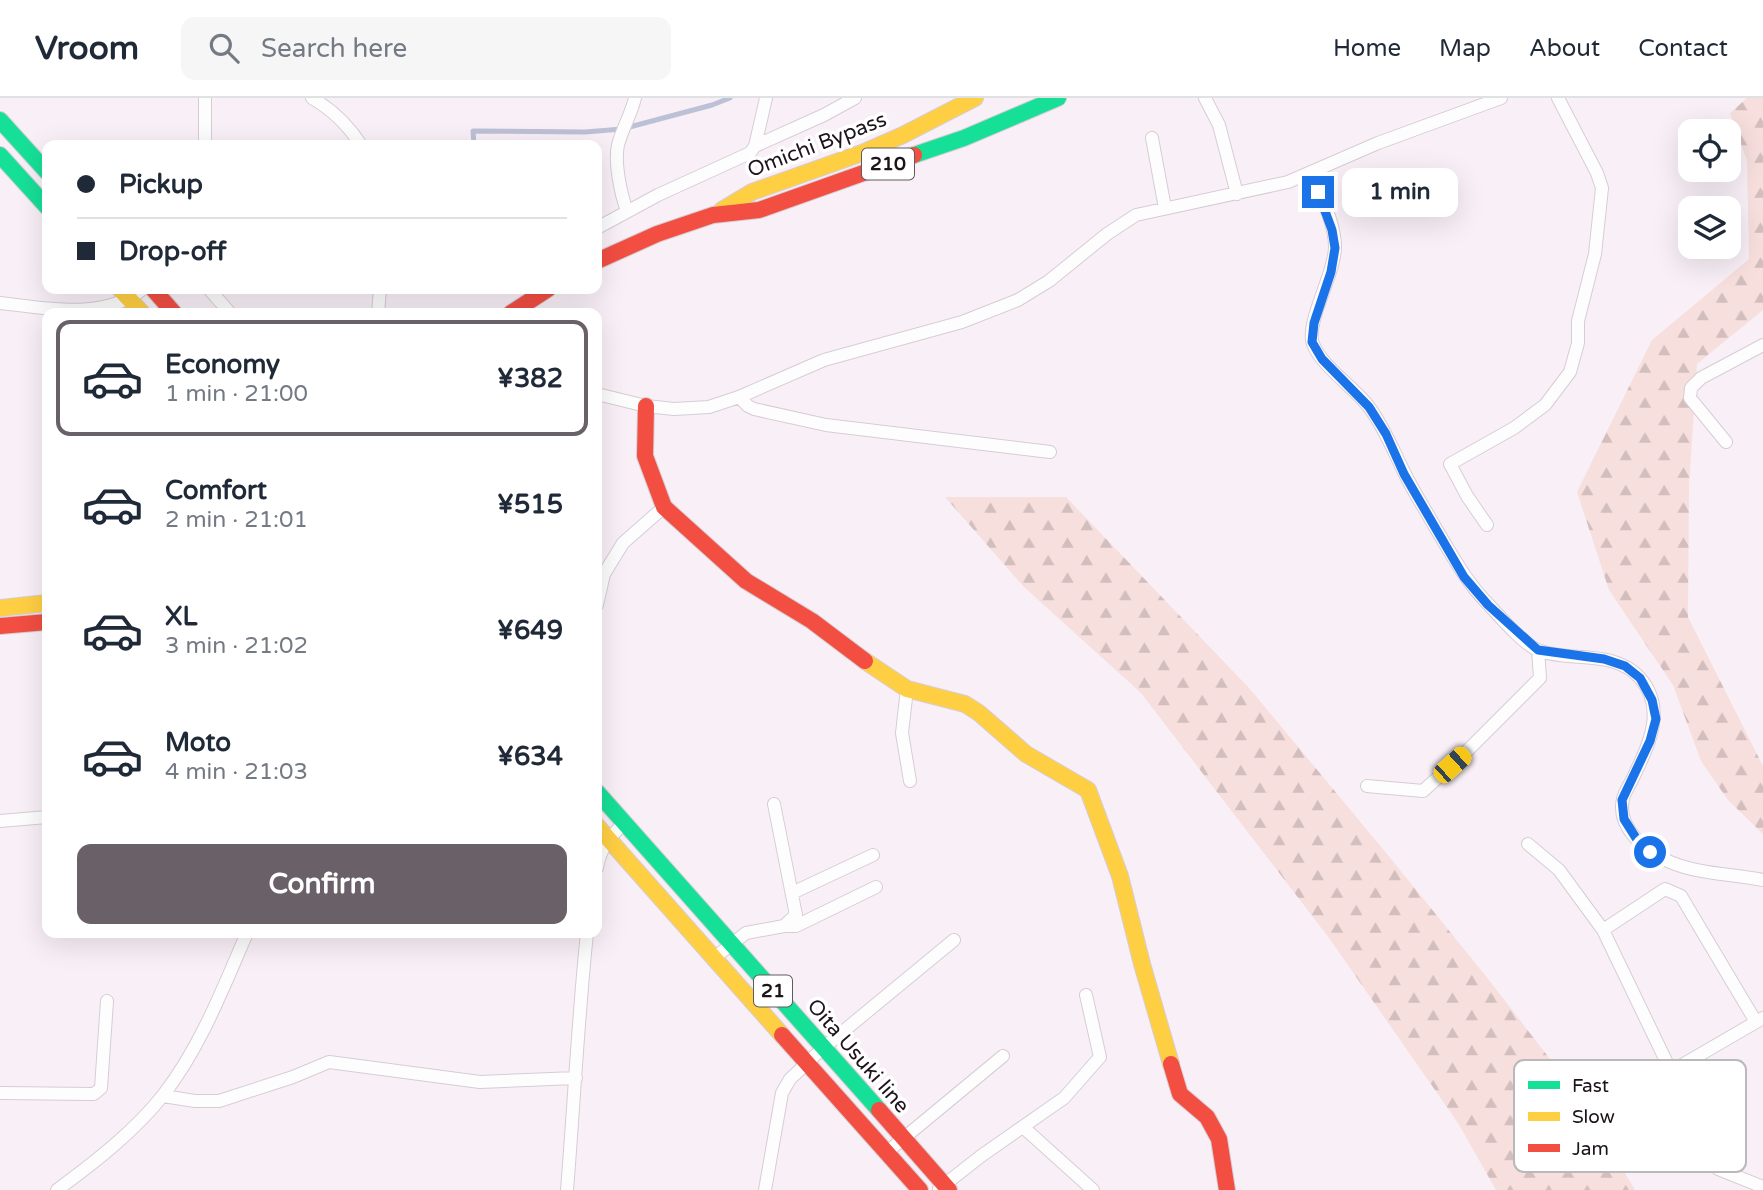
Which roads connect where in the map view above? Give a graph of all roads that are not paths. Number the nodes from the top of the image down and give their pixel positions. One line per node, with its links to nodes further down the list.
1 (205, 98): 13 (street)
2 (312, 98): 14 (street)
3 (635, 98): 22 (street)
4 (766, 98): 15 (street)
5 (855, 98): 15 (street)
6 (975, 98): 23 (main road, Omichi Bypass / 210)
7 (1058, 98): 23 (main road, Omichi Bypass / 210)
8 (1205, 98): 19 (street)
9 (1501, 98): 18 (street)
10 (1558, 98): 44 (street)
11 (0, 120): 17 (main road)
12 (1152, 138): 21 (street)
13 (205, 140)
14 (358, 140)
15 (755, 146): 22 (street)
16 (0, 155): 20 (main road)
17 (42, 166)
18 (1311, 172): 19 (street); 50 (street)
19 (1237, 194): 21 (street)
20 (42, 201)
21 (1165, 208): 39 (street)
22 (627, 211): 24 (street)
23 (713, 215): 25 (main road, Omichi Bypass / 210)
24 (602, 225)
25 (602, 259)
26 (125, 294): 32 (street); 33 (main road)
27 (157, 294): 34 (main road)
28 (213, 294): 35 (street)
29 (540, 294): 36 (main road)
30 (0, 303): 31 (street)
31 (75, 308)
32 (92, 308)
33 (138, 308)
34 (170, 308)
35 (226, 308)
36 (518, 308)
37 (1763, 345): 41 (street)
38 (602, 395): 40 (street)
39 (738, 397): 40 (street); 42 (street)
40 (646, 406): 43 (main road)
41 (1726, 442)
42 (1050, 452)
43 (664, 508): 45 (street); 51 (main road)
44 (1487, 525)
45 (602, 571)
46 (42, 604): 47 (main road)
47 (0, 608)
48 (42, 622): 49 (main road)
49 (0, 626)
50 (1538, 650): 53 (street); 64 (street)
51 (908, 689): 52 (street); 96 (main road)
52 (910, 781)
53 (1367, 786)
54 (602, 798): 58 (main road, Oita Usuki line / 21)
55 (774, 804): 66 (street)
56 (42, 817): 57 (street)
57 (0, 821)
58 (624, 822): 60 (street); 72 (main road, Oita Usuki line / 21)
59 (602, 832): 60 (main road, Oita Usuki line / 21)
60 (608, 839): 62 (street); 73 (main road, Oita Usuki line / 21)
61 (1528, 844): 68 (street)
62 (602, 849)
63 (873, 855): 66 (street)
64 (1763, 880)
65 (876, 887): 67 (street)
66 (792, 893): 67 (street)
67 (784, 926): 72 (street)
68 (1603, 930): 76 (street); 79 (street)
69 (245, 938): 84 (street)
70 (586, 938): 82 (street)
71 (954, 940): 77 (street)
72 (731, 943): 73 (street); 77 (main road, Oita Usuki line / 21)
73 (714, 958): 81 (main road, Oita Usuki line / 21)
74 (1086, 995): 85 (street)
75 (107, 1001): 83 (street)
76 (1759, 1020): 80 (street)
77 (823, 1048): 81 (street); 86 (main road, Oita Usuki line / 21)
78 (1003, 1056): 86 (street)
79 (1664, 1060)
80 (1691, 1060)
81 (807, 1063): 87 (main road, Oita Usuki line / 21); 93 (street)
82 (576, 1078): 84 (street); 92 (street)
83 (0, 1093)
84 (163, 1096): 91 (street)
85 (1023, 1127): 90 (street); 95 (street)
86 (902, 1138): 87 (street); 90 (main road, Oita Usuki line / 21)
87 (887, 1152): 94 (main road, Oita Usuki line / 21)
88 (1726, 1172): 89 (street)
89 (1763, 1187)
90 (944, 1188)
91 (57, 1190)
92 (567, 1190)
93 (765, 1190)
94 (920, 1190)
95 (1093, 1190)
96 (1227, 1190)

